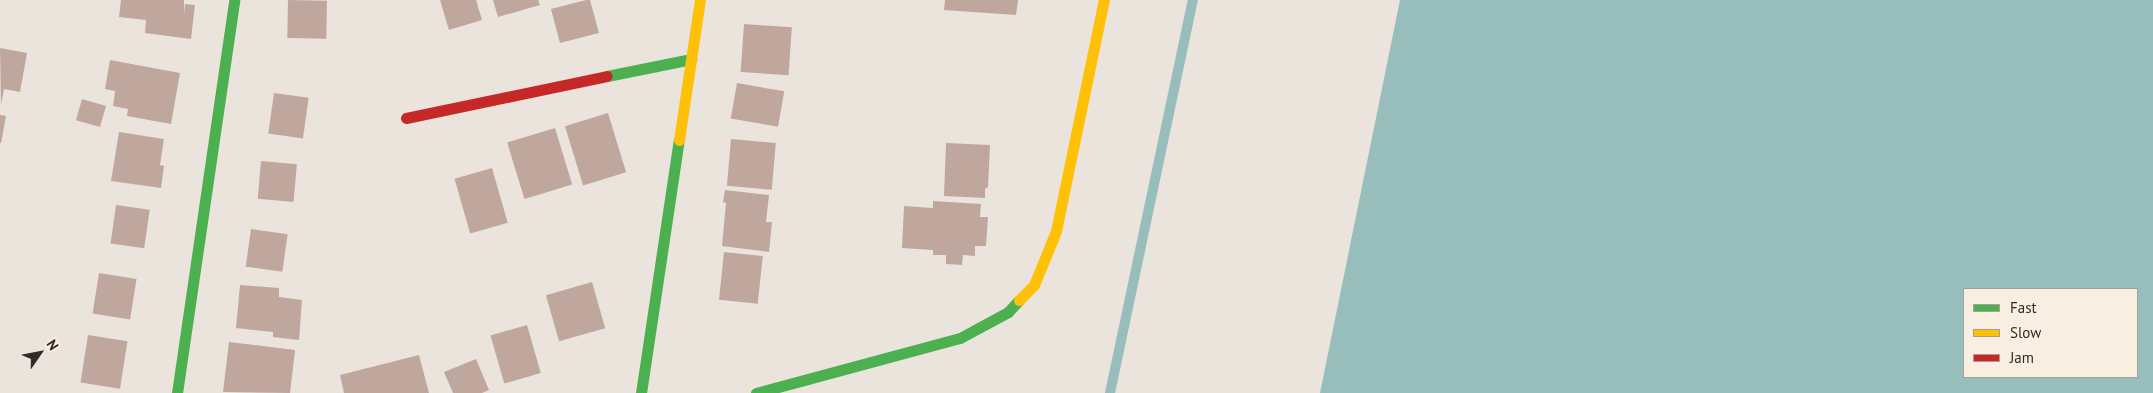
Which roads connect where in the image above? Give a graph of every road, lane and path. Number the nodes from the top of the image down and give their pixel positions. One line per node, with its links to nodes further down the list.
1 (234, 0): 6 (street)
2 (700, 0): 4 (street)
3 (1104, 0): 8 (street)
4 (691, 59): 5 (street); 7 (street)
5 (406, 118)
6 (177, 393)
7 (641, 393)
8 (756, 393)

